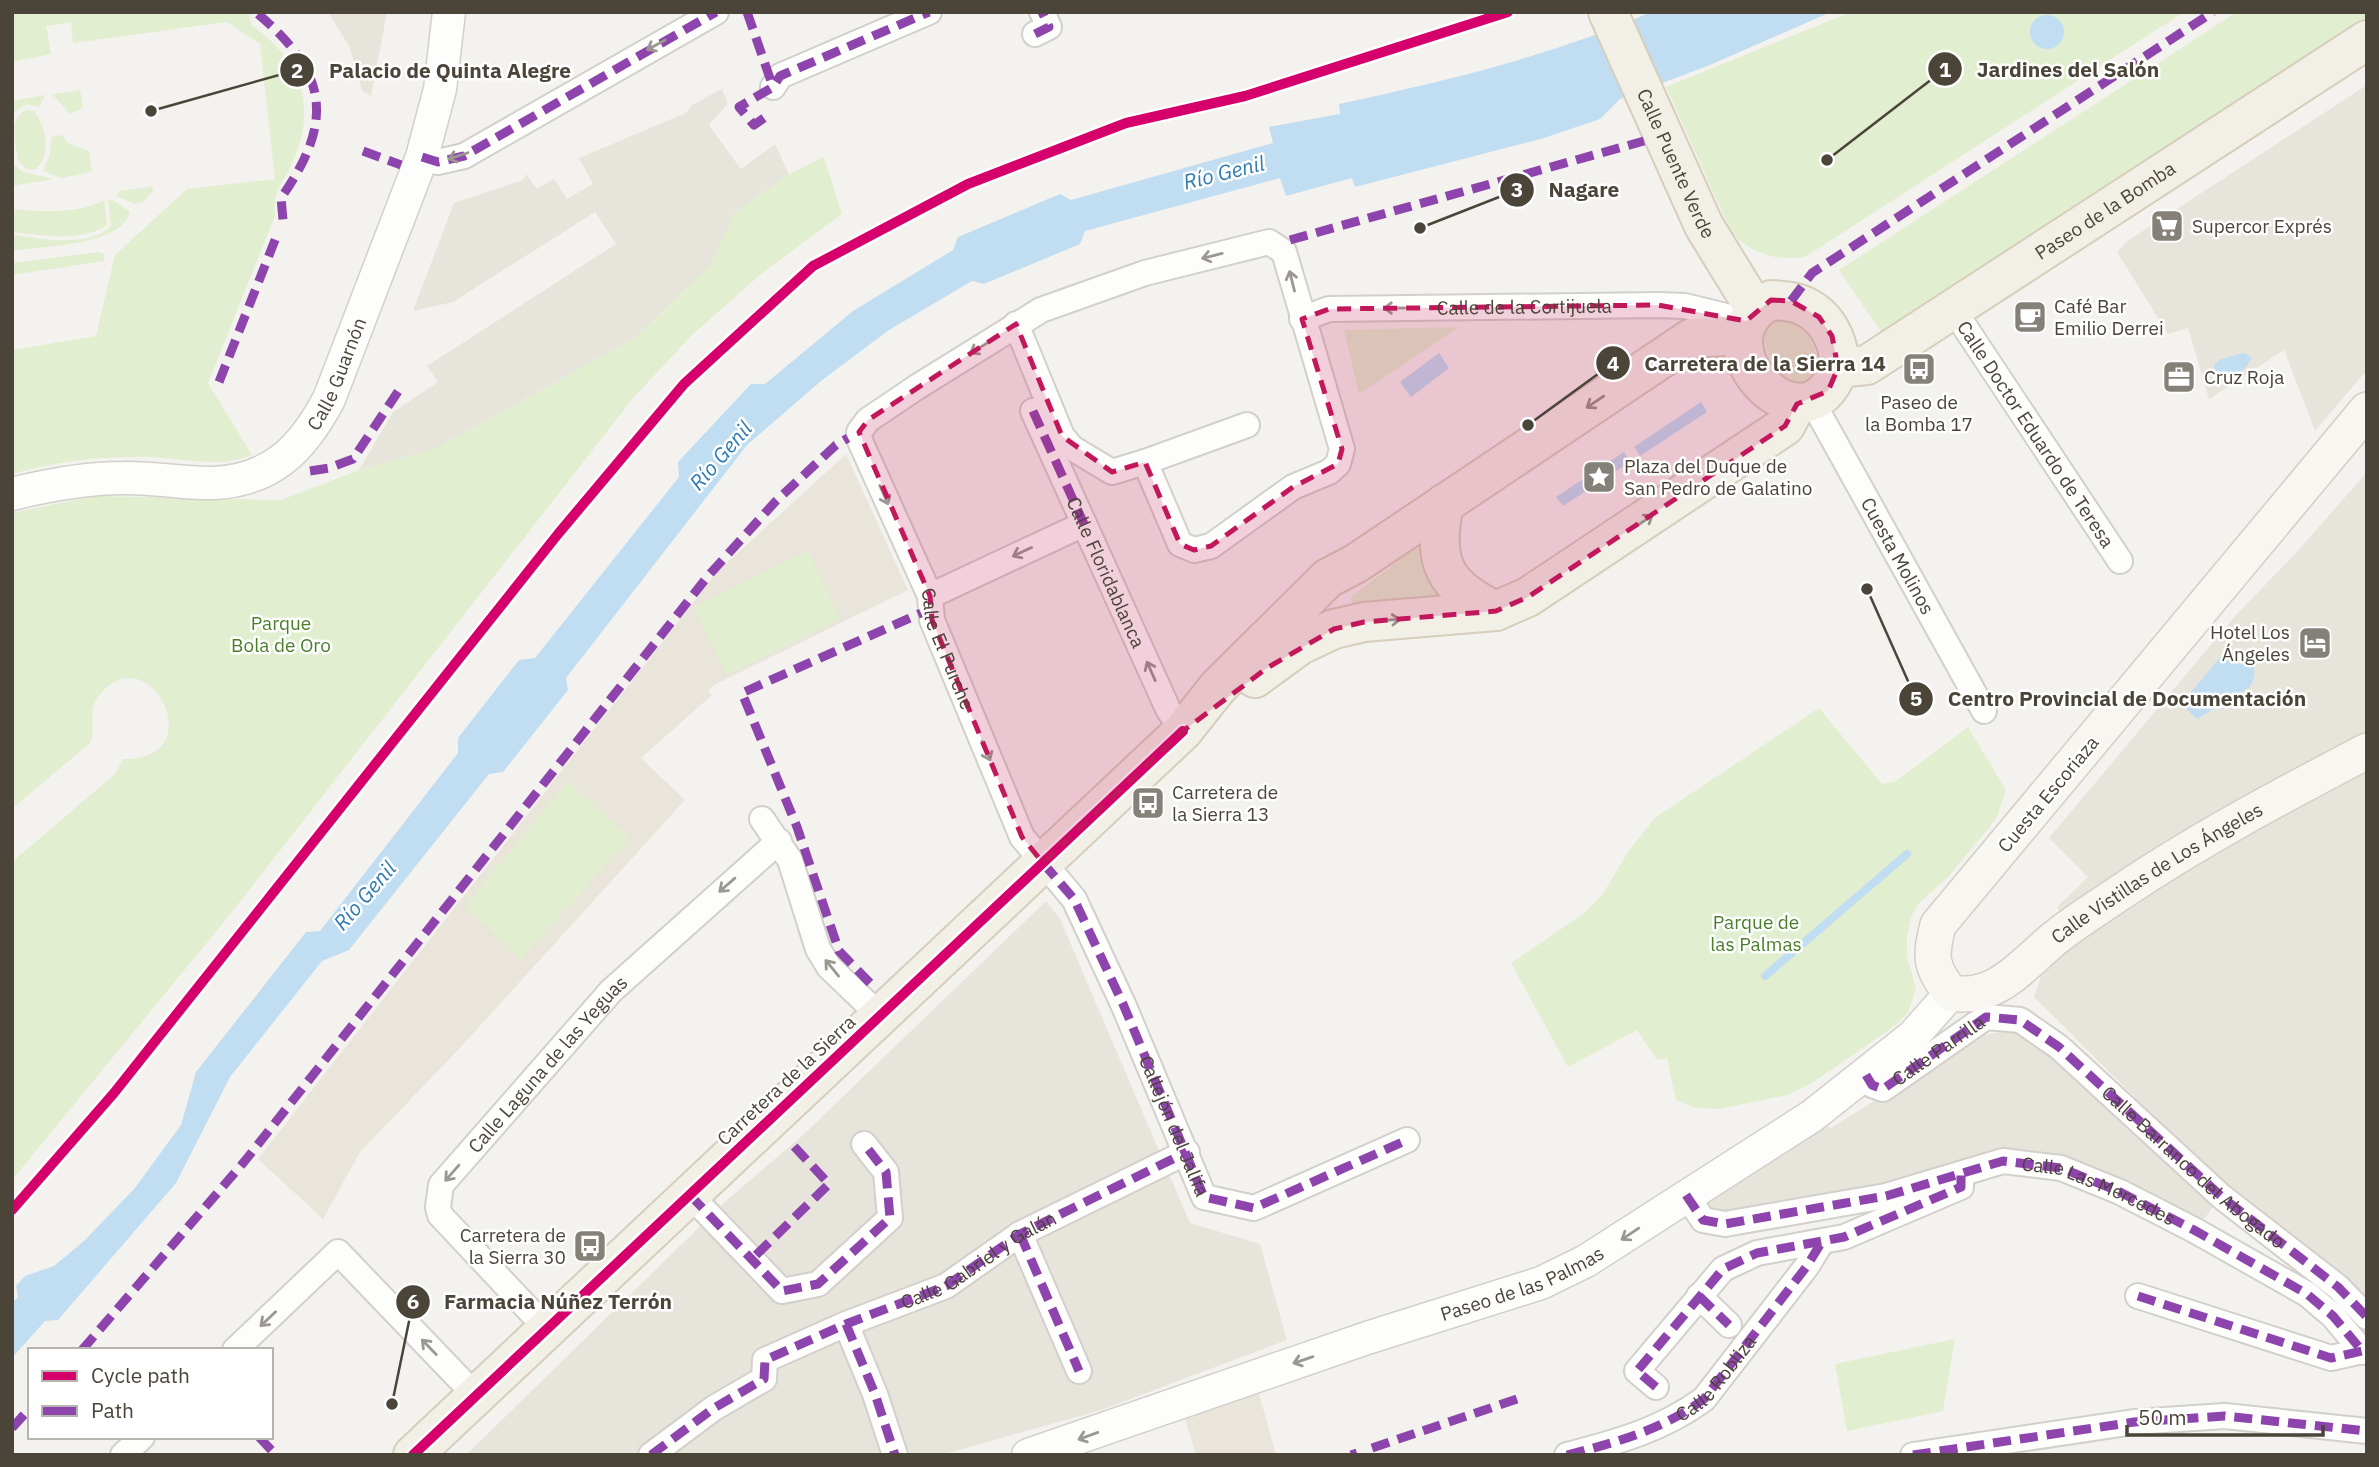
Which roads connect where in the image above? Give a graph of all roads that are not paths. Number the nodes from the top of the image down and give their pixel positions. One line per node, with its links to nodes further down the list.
1 (449, 12): 7 (street, Calle Guarnón)
2 (716, 12): 7 (street, one-way to 7)
3 (929, 12): 6 (street)
4 (1611, 19): 10 (main road, Calle Puente Verde)
5 (2367, 40): 8 (main road, Paseo de la Bomba)
6 (773, 86)
7 (422, 157): 18 (street, Calle Guarnón)
8 (1953, 309): 12 (main road, Paseo de la Bomba); 21 (street, Calle Doctor Eduardo de Teresa)
9 (1302, 319): 10 (street, Calle de la Cortijuela, one-way to 9); 11 (street, one-way to 11); 17 (street)
10 (1748, 321): 12 (main road); 13 (main road); 19 (main road, one-way to 19)
11 (1016, 324): 17 (street); 23 (street, Calle El Purche, one-way to 23)
12 (1838, 368): 13 (main road)
13 (1804, 403): 24 (main road, one-way to 13); 26 (street, Cuesta Molinos)
14 (2367, 410): 32 (main road, Cuesta Escoriaza)
15 (1033, 411): 20 (street, Calle Floridablanca)
16 (1247, 425): 17 (street)
17 (1145, 461)
18 (12, 494)
19 (1444, 504): 22 (main road); 24 (main road)
20 (1084, 524): 23 (street, one-way to 23); 27 (street, Calle Floridablanca, one-way to 20)
21 (2120, 561)
22 (1355, 564): 25 (main road); 27 (main road)
23 (930, 596): 31 (street, Calle El Purche, one-way to 31)
24 (1496, 611): 25 (main road, one-way to 24)
25 (1334, 629): 27 (main road)
26 (1984, 711)
27 (1183, 731): 31 (main road, Carretera de la Sierra)
28 (2367, 751): 32 (main road, Calle Vistillas de Los Ángeles)
29 (762, 819): 30 (street)
30 (779, 841): 33 (street, one-way to 30); 49 (street, Calle Laguna de las Yeguas, one-way to 49)
31 (1043, 863): 33 (main road, Carretera de la Sierra); 38 (street, Callejón del Jalifa)
32 (1951, 993): 35 (street, Paseo de las Palmas)
33 (880, 1016): 40 (main road, Carretera de la Sierra)
34 (2020, 1020): 35 (street, Calle Parrilla); 46 (street, Calle Barranco del Abogado)
35 (1866, 1075): 41 (street, Paseo de las Palmas)
36 (1407, 1140): 38 (street, Callejón del Jalifa)
37 (864, 1144): 40 (street)
38 (1187, 1152): 42 (street, Calle Gabriel y Galán)
39 (1961, 1173): 41 (street, Calle Las Mercedes); 43 (street, Calle Robliza); 51 (street, Calle Las Mercedes)
40 (690, 1195): 49 (main road, Carretera de la Sierra)
41 (1686, 1195): 62 (street, Paseo de las Palmas, one-way to 62)
42 (1020, 1234): 47 (street, Calle Gabriel y Galán); 52 (street)
43 (1821, 1243): 44 (street, Calle Robliza); 63 (street, Calle Robliza)
44 (1699, 1296): 48 (street, Calle Robliza); 53 (street, Calle Robliza)
45 (2138, 1296): 51 (street, Calle Las Mercedes)
46 (2367, 1317)
47 (846, 1324): 60 (street, Calle Gabriel y Galán); 61 (street)
48 (1729, 1325)
49 (547, 1329): 54 (main road, Carretera de la Sierra)
50 (237, 1348): 54 (street, one-way to 50)
51 (2365, 1351)
52 (1079, 1371)
53 (1656, 1387)
54 (476, 1396): 59 (main road, Carretera de la Sierra)
55 (2367, 1431): 57 (street)
56 (140, 1439): 58 (street)
57 (1979, 1449): 64 (street)
58 (123, 1455)
59 (413, 1455)
60 (651, 1455)
61 (895, 1455)
62 (1028, 1455)
63 (1567, 1455)
64 (1913, 1455)

